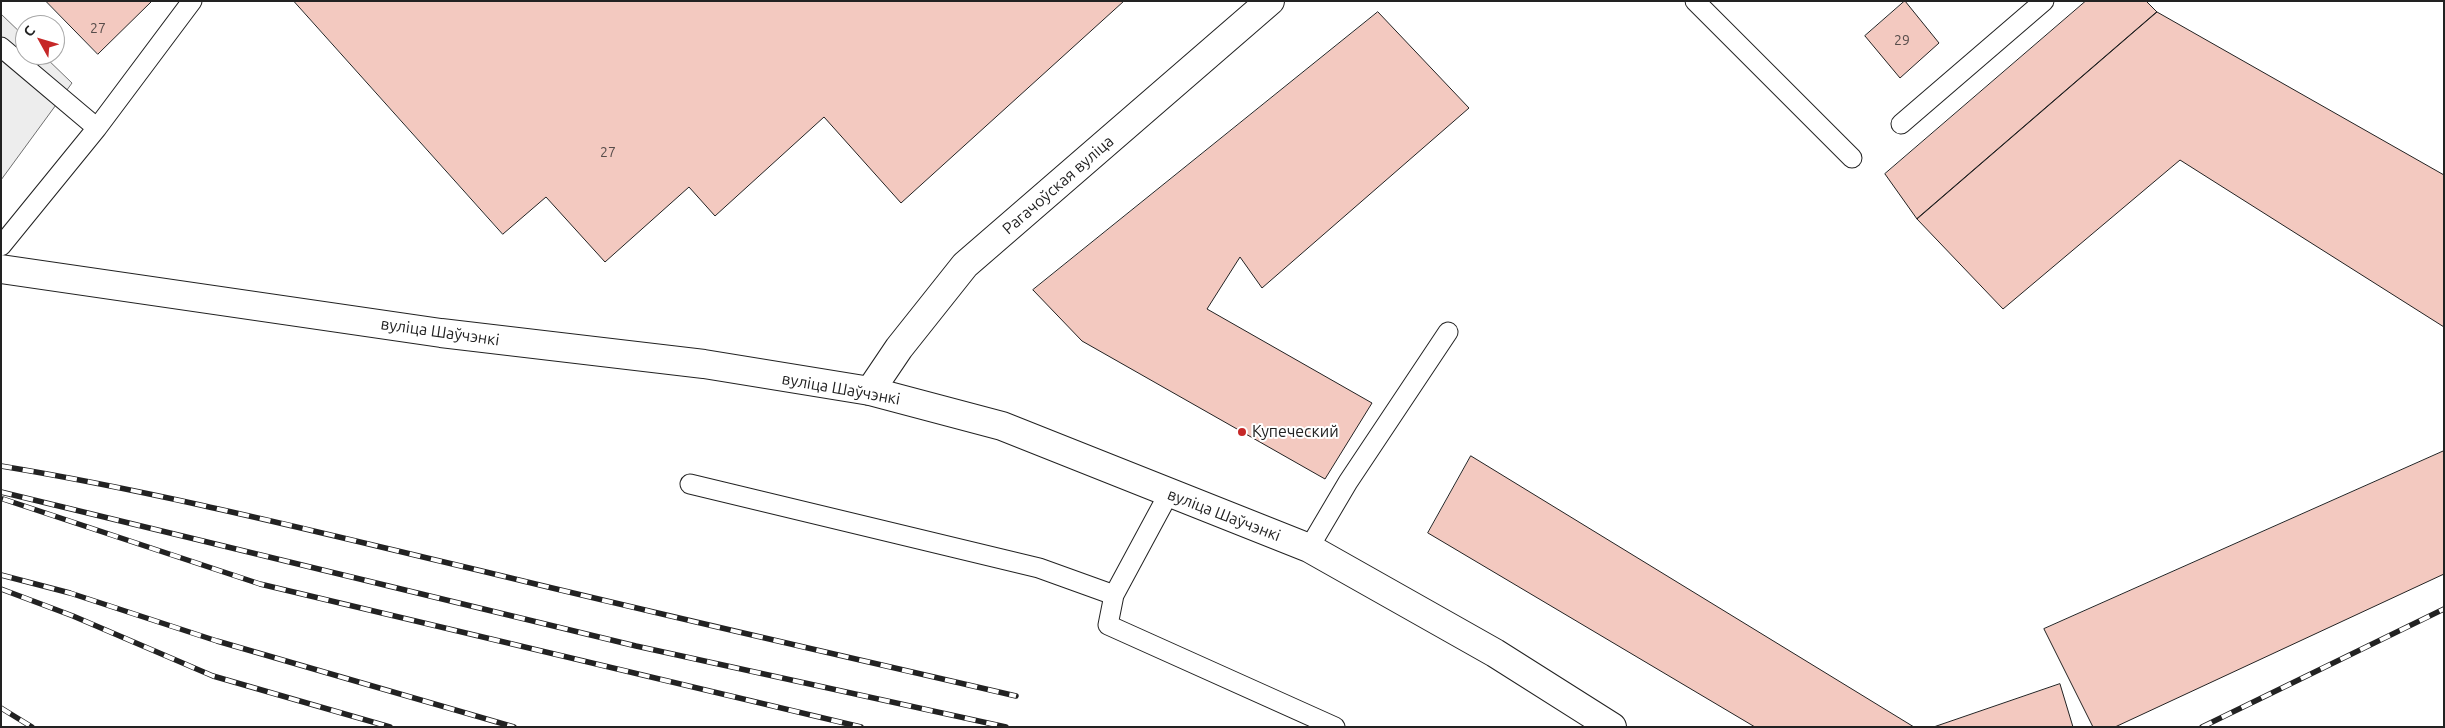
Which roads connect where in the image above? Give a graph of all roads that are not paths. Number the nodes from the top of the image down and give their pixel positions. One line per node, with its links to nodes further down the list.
1 (192, 1): 7 (lane)
2 (1270, 1): 12 (main road, Рагачоўская вуліца)
3 (1695, 1): 8 (lane)
4 (2044, 1): 6 (lane)
5 (1, 47): 7 (lane)
6 (1901, 124)
7 (97, 128): 9 (lane)
8 (1852, 158)
9 (1, 246)
10 (1, 269): 12 (main road, вуліца Шаўчэнкі)
11 (1448, 332): 15 (lane)
12 (870, 391): 14 (main road, вуліца Шаўчэнкі)
13 (690, 484): 16 (lane)
14 (1169, 494): 15 (main road, вуліца Шаўчэнкі); 16 (lane)
15 (1309, 548): 18 (main road, вуліца Шаўчэнкі)
16 (1114, 595): 17 (lane)
17 (1335, 727)
18 (1612, 727)

